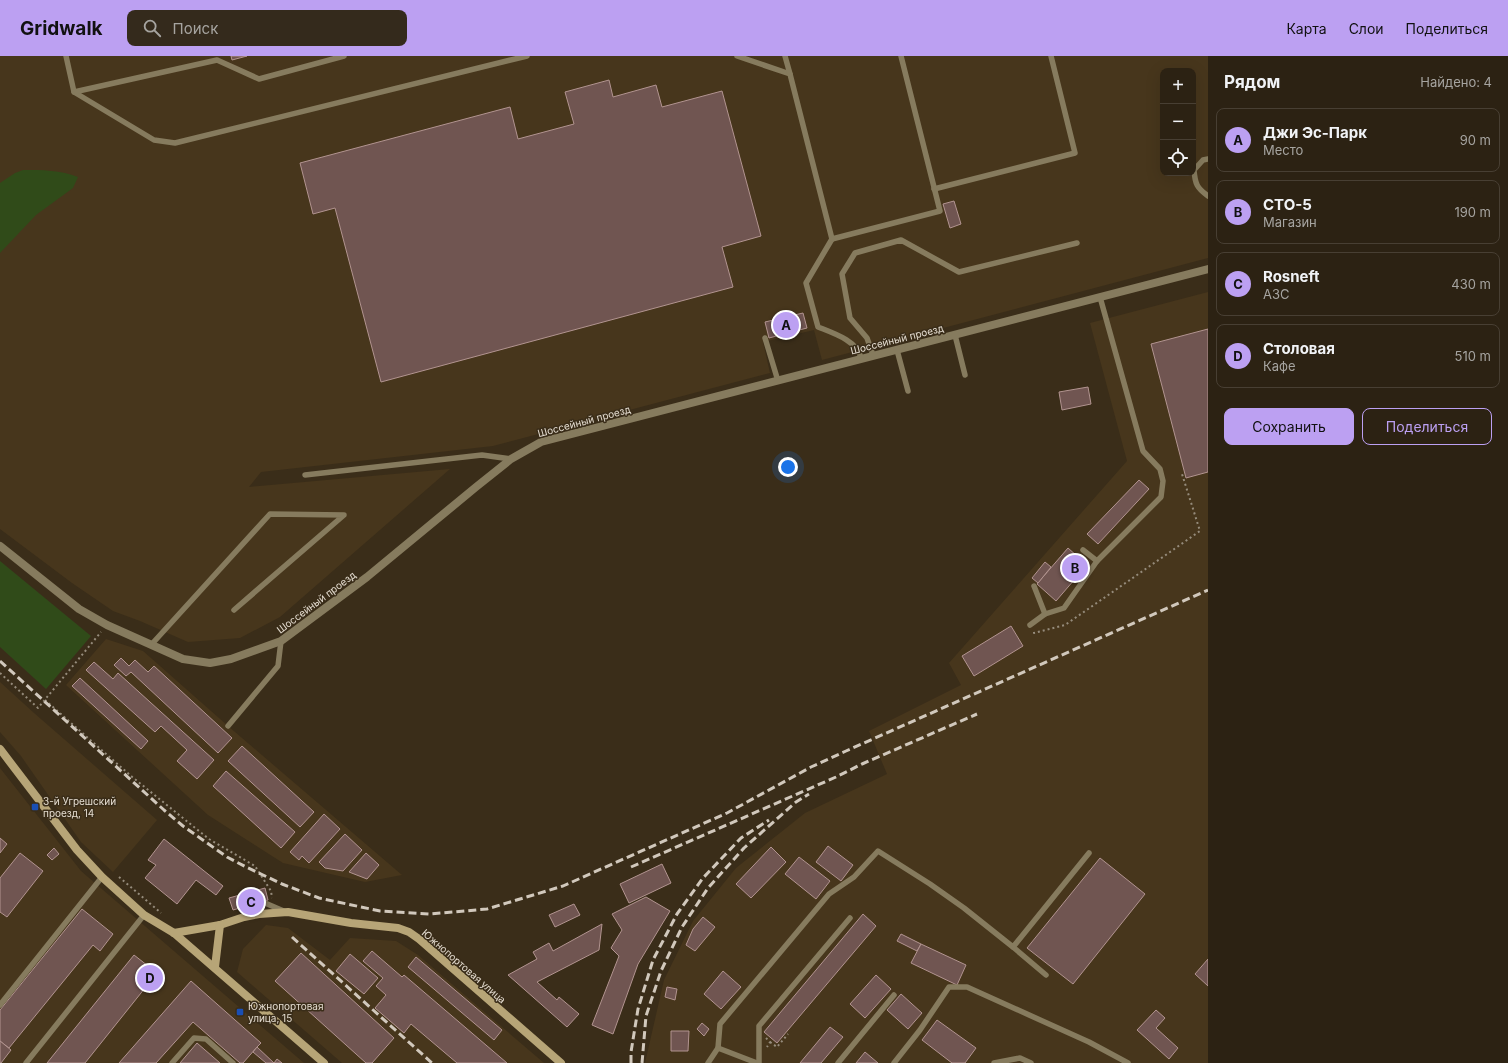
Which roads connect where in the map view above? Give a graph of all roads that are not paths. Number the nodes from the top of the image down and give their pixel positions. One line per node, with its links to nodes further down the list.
1 (66, 56): 9 (lane)
2 (344, 56): 9 (lane)
3 (527, 56): 9 (lane)
4 (737, 56): 8 (lane)
5 (785, 56): 8 (lane)
6 (901, 56): 11 (lane)
7 (1051, 56): 11 (lane)
8 (790, 74): 13 (lane)
9 (74, 92)
10 (1208, 159): 12 (lane)
11 (934, 189): 13 (lane)
12 (1208, 196)
13 (832, 239): 21 (lane)
14 (1077, 243): 20 (lane)
15 (1208, 269): 16 (street, Шоссейный проезд)
16 (1100, 297): 17 (street, Шоссейный проезд); 29 (lane)
17 (955, 335): 19 (street, Шоссейный проезд); 22 (lane)
18 (765, 338): 23 (lane)
19 (897, 350): 20 (street, Шоссейный проезд); 24 (lane)
20 (874, 355): 21 (street, Шоссейный проезд)
21 (861, 358): 23 (street, Шоссейный проезд)
22 (965, 375)
23 (778, 381): 25 (street, Шоссейный проезд)
24 (908, 391)
25 (511, 459): 26 (lane); 34 (street, Шоссейный проезд)
26 (304, 475)
27 (0, 546): 35 (street, Шоссейный проезд)
28 (1083, 550): 29 (lane)
29 (1097, 561): 32 (lane)
30 (1034, 586): 32 (lane)
31 (234, 610): 35 (lane)
32 (1045, 614): 33 (lane)
33 (1030, 625)
34 (280, 642): 35 (street, Шоссейный проезд); 36 (lane)
35 (151, 645)
36 (228, 726)
37 (0, 749): 39 (street)
38 (1089, 853): 46 (lane)
39 (102, 877): 42 (street); 50 (lane)
40 (267, 904): 41 (lane)
41 (288, 912): 44 (street, Южнопортовая улица); 56 (street, Южнопортовая улица)
42 (144, 915): 45 (street); 52 (lane)
43 (850, 918): 58 (lane)
44 (220, 925): 45 (street, Южнопортовая улица); 47 (street)
45 (174, 932): 47 (street)
46 (1013, 947): 48 (lane); 51 (lane)
47 (215, 967): 55 (street)
48 (1046, 975)
49 (894, 995): 59 (lane)
50 (0, 1005)
51 (718, 1048): 57 (lane); 58 (lane)
52 (26, 1063)
53 (172, 1063): 54 (lane)
54 (233, 1063)
55 (324, 1063)
56 (561, 1063)
57 (708, 1063)
58 (758, 1063)
59 (838, 1063)
60 (894, 1063): 63 (lane)
61 (994, 1063): 62 (lane)
62 (1031, 1063)
63 (1128, 1063)

